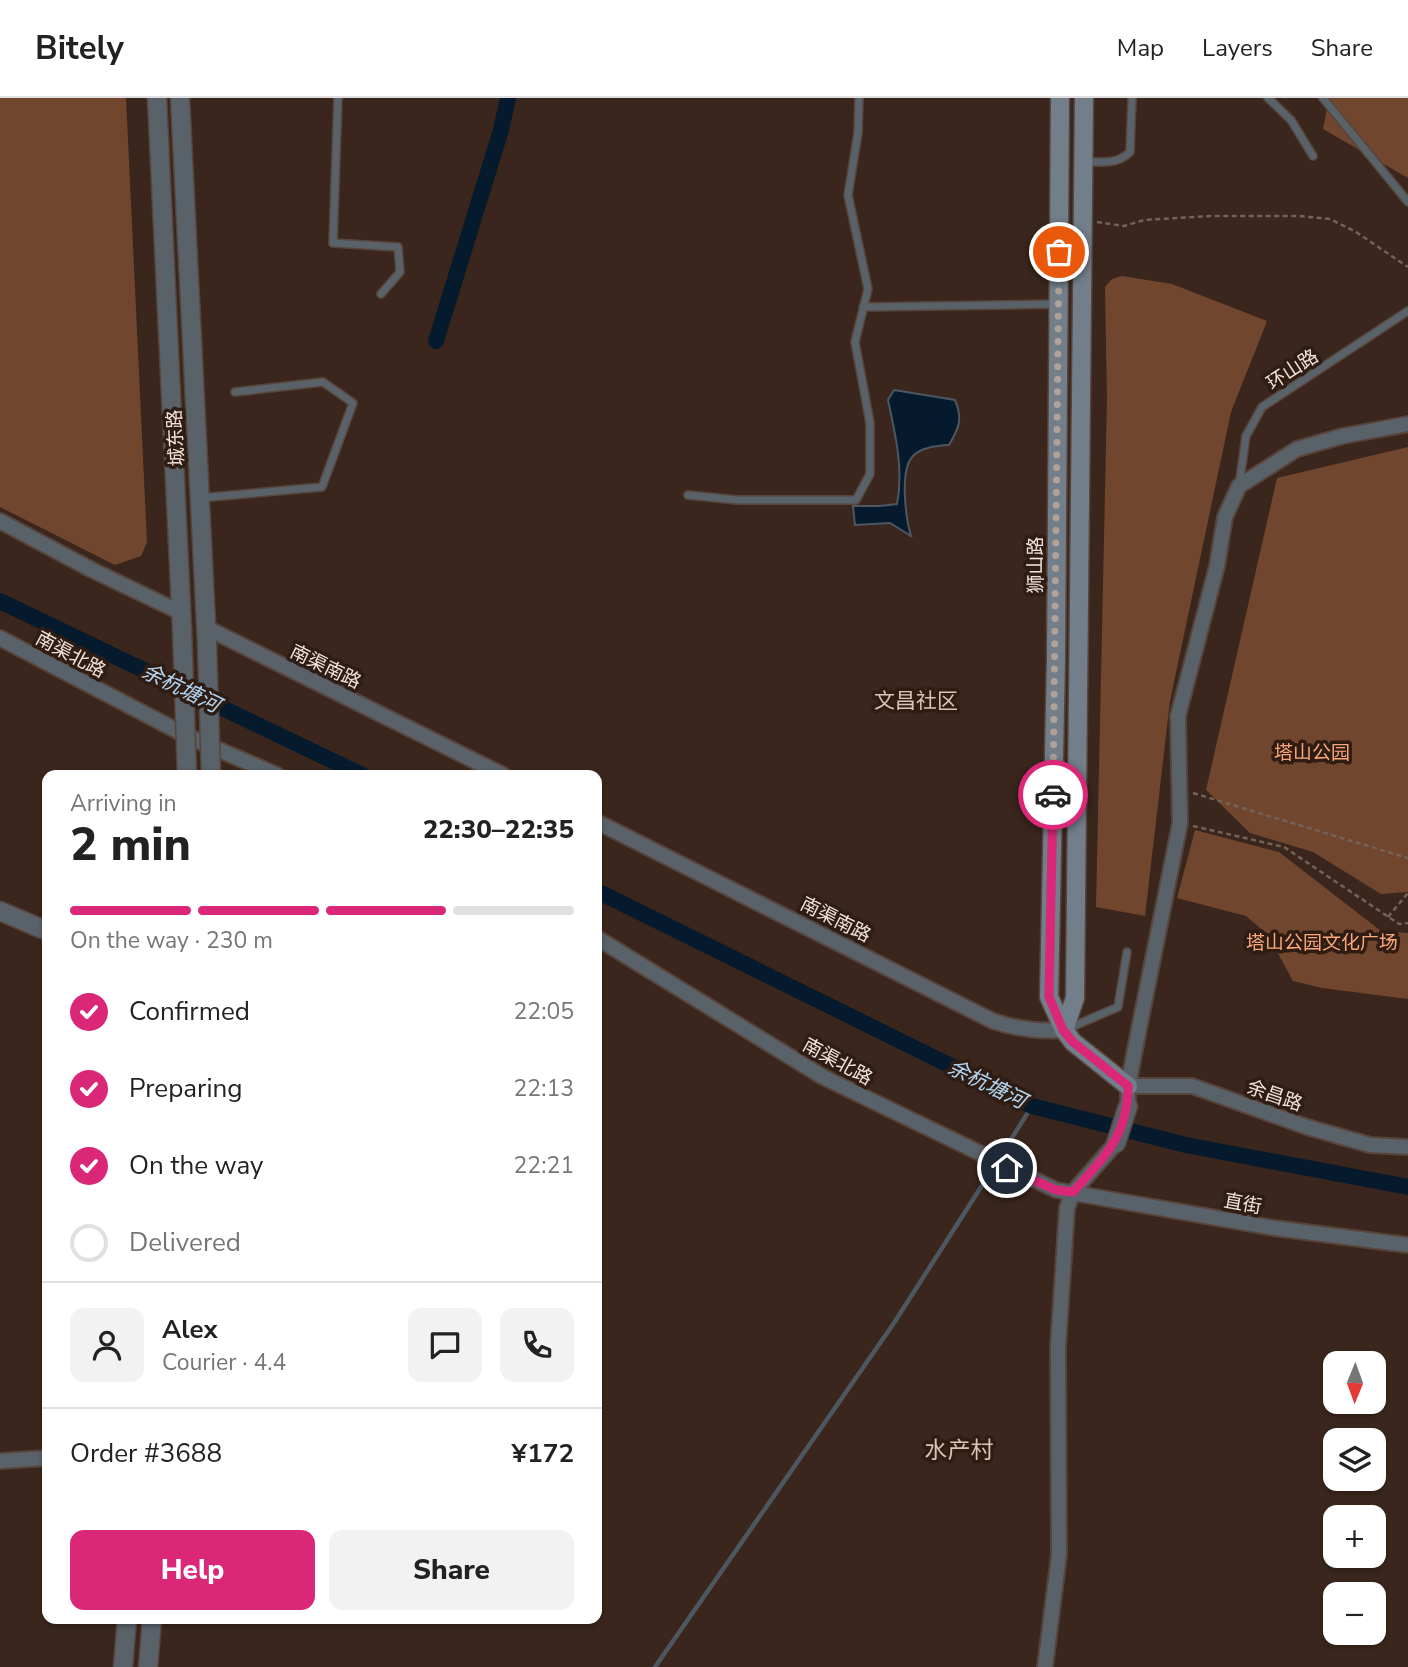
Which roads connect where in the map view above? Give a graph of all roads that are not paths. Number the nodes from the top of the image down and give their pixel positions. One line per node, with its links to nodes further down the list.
1 (157, 98): 23 (street, 城东路)
2 (180, 98): 21 (street, 城东路)
3 (338, 98): 13 (lane)
4 (859, 98): 15 (lane)
5 (1060, 98): 14 (main road, 狮山路)
6 (1083, 98): 11 (main road)
7 (1132, 98): 11 (lane)
8 (1268, 98): 10 (lane)
9 (1323, 98): 12 (lane)
10 (1313, 156)
11 (1084, 161): 35 (main road)
12 (1408, 202)
13 (381, 294)
14 (1059, 303): 15 (lane); 35 (main road, 狮山路)
15 (863, 307): 20 (lane)
16 (1408, 311): 19 (lane, 环山路)
17 (235, 392): 21 (lane)
18 (1408, 425): 19 (street)
19 (1239, 486): 36 (street)
20 (688, 495)
21 (198, 498): 24 (street, 城东路)
22 (0, 522): 23 (street)
23 (182, 621): 26 (street, 城东路, bridge)
24 (207, 636): 27 (street, 城东路, bridge); 29 (street, 南渠南路)
25 (0, 638): 28 (street, 南渠北路)
26 (187, 770)
27 (211, 770)
28 (265, 770)
29 (492, 770)
30 (602, 825): 35 (street, 南渠南路)
31 (0, 911): 32 (street)
32 (42, 929)
33 (602, 941): 40 (street, 南渠北路)
34 (1127, 952): 35 (lane)
35 (1063, 1030): 36 (main road, 狮山路)
36 (1128, 1086): 37 (street); 39 (street, 余昌路)
37 (1128, 1106): 38 (street)
38 (1116, 1143): 40 (street)
39 (1408, 1147)
40 (1073, 1192): 41 (street, 直街); 48 (street)
41 (1408, 1245)
42 (42, 1458): 43 (street)
43 (0, 1461)
44 (127, 1624): 46 (street)
45 (152, 1624): 47 (street)
46 (123, 1667)
47 (148, 1667)
48 (1045, 1667)

